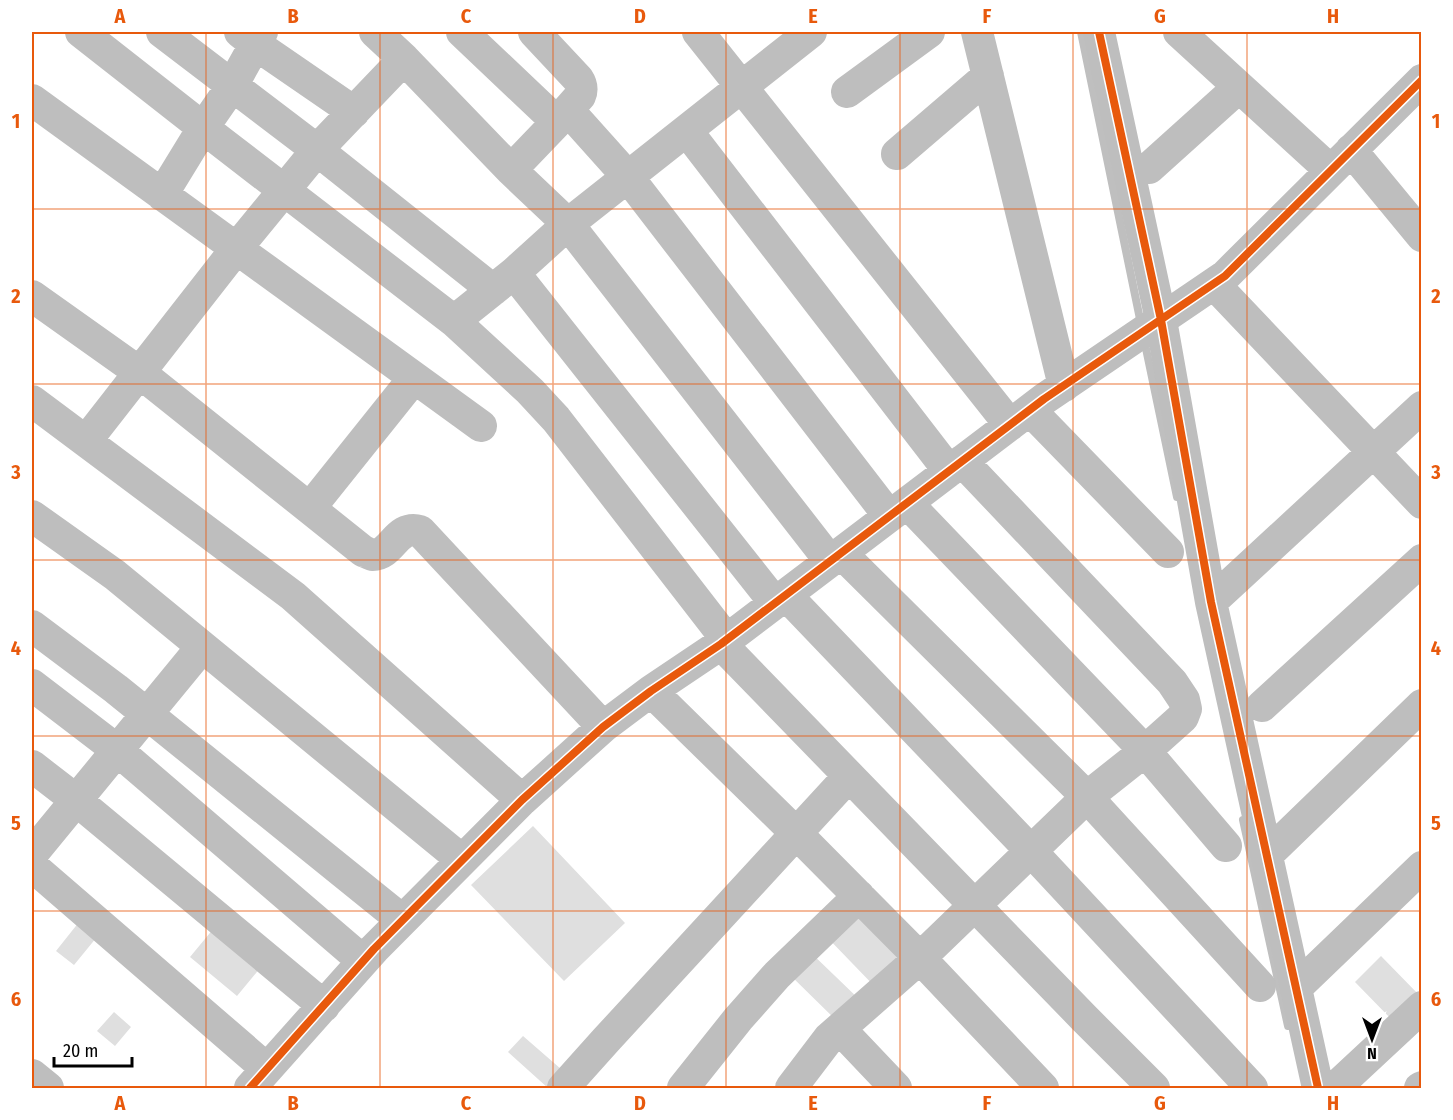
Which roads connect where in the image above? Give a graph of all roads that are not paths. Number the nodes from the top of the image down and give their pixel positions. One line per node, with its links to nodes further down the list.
1 (81, 32): 23 (street)
2 (162, 32): 16 (street)
3 (375, 32): 13 (street)
4 (462, 32): 22 (street)
5 (534, 32): 22 (street)
6 (698, 32): 17 (street)
7 (929, 32): 19 (street)
8 (977, 32): 14 (street)
9 (1099, 32): 40 (street)
10 (1179, 32): 18 (street)
11 (806, 33): 17 (street)
12 (252, 36): 16 (street); 21 (street)
13 (404, 58): 21 (street); 29 (street)
14 (988, 76): 26 (street); 43 (street)
15 (1422, 80): 27 (street)
16 (232, 86): 23 (street); 25 (street)
17 (742, 87): 24 (street); 46 (street)
18 (1239, 87): 27 (street); 28 (street)
19 (847, 92)
20 (32, 100): 32 (street)
21 (354, 112): 25 (street)
22 (563, 116): 29 (street); 30 (street)
23 (203, 128): 31 (street); 32 (street)
24 (687, 131): 30 (street); 50 (street)
25 (317, 150): 31 (street); 36 (street)
26 (897, 154)
27 (1341, 160): 34 (street); 37 (street)
28 (1149, 168)
29 (511, 170): 33 (street)
30 (628, 177): 33 (street); 53 (street)
31 (285, 190): 35 (street); 39 (street)
32 (162, 195): 35 (street)
33 (568, 224): 36 (street); 56 (street)
34 (1422, 236)
35 (236, 249): 41 (street); 42 (street)
36 (503, 281): 39 (street); 58 (street)
37 (1214, 284): 40 (street); 49 (street)
38 (32, 296): 41 (street)
39 (454, 321): 61 (street)
40 (1148, 329): 43 (street); 59 (street)
41 (139, 372): 48 (street); 52 (street)
42 (414, 378): 47 (street); 52 (street)
43 (1064, 386): 46 (street)
44 (32, 401): 48 (street)
45 (1422, 407): 49 (street)
46 (1020, 417): 50 (street); 55 (street)
47 (481, 426)
48 (86, 441): 75 (street)
49 (1373, 452): 51 (street); 59 (street)
50 (956, 466): 53 (street); 70 (street)
51 (1422, 503)
52 (310, 508): 68 (street)
53 (898, 510): 56 (street); 70 (street)
54 (32, 516): 62 (street)
55 (1168, 552)
56 (835, 557): 58 (street); 73 (street)
57 (1422, 560): 66 (street)
58 (780, 599): 61 (street); 78 (street)
59 (1211, 602): 80 (street)
60 (32, 626): 67 (street)
61 (724, 642): 64 (street); 72 (street)
62 (202, 647): 67 (street); 81 (street)
63 (32, 686): 69 (street)
64 (651, 692): 68 (street); 76 (street)
65 (1422, 705): 80 (street)
66 (1262, 706)
67 (147, 714): 69 (street); 86 (street)
68 (603, 727): 75 (street)
69 (117, 750): 74 (street); 88 (street)
70 (1145, 751): 73 (street); 77 (street)
71 (32, 766): 74 (street)
72 (849, 776): 76 (street); 85 (street)
73 (1087, 797): 78 (street); 89 (street)
74 (76, 800): 79 (street); 91 (street)
75 (522, 800): 81 (street)
76 (796, 833): 84 (street); 97 (street)
77 (1226, 846)
78 (1030, 851): 85 (street); 103 (street)
79 (32, 854)
80 (1267, 855): 90 (street)
81 (462, 860): 86 (street)
82 (32, 866): 95 (street)
83 (1422, 867): 90 (street)
84 (859, 896): 87 (street); 98 (street)
85 (975, 905): 87 (street); 102 (street)
86 (402, 920): 88 (street)
87 (920, 958): 93 (street); 101 (street)
88 (363, 961): 91 (street)
89 (1260, 986)
90 (1296, 988): 104 (street)
91 (324, 1006): 95 (street)
92 (1422, 1007): 105 (street)
93 (840, 1029): 99 (street); 100 (street)
94 (32, 1075): 96 (street)
95 (259, 1079)
96 (48, 1089)
97 (563, 1089)
98 (682, 1089)
99 (791, 1089)
100 (896, 1089)
101 (1043, 1089)
102 (1154, 1089)
103 (1252, 1089)
104 (1318, 1089)
105 (1335, 1089)

